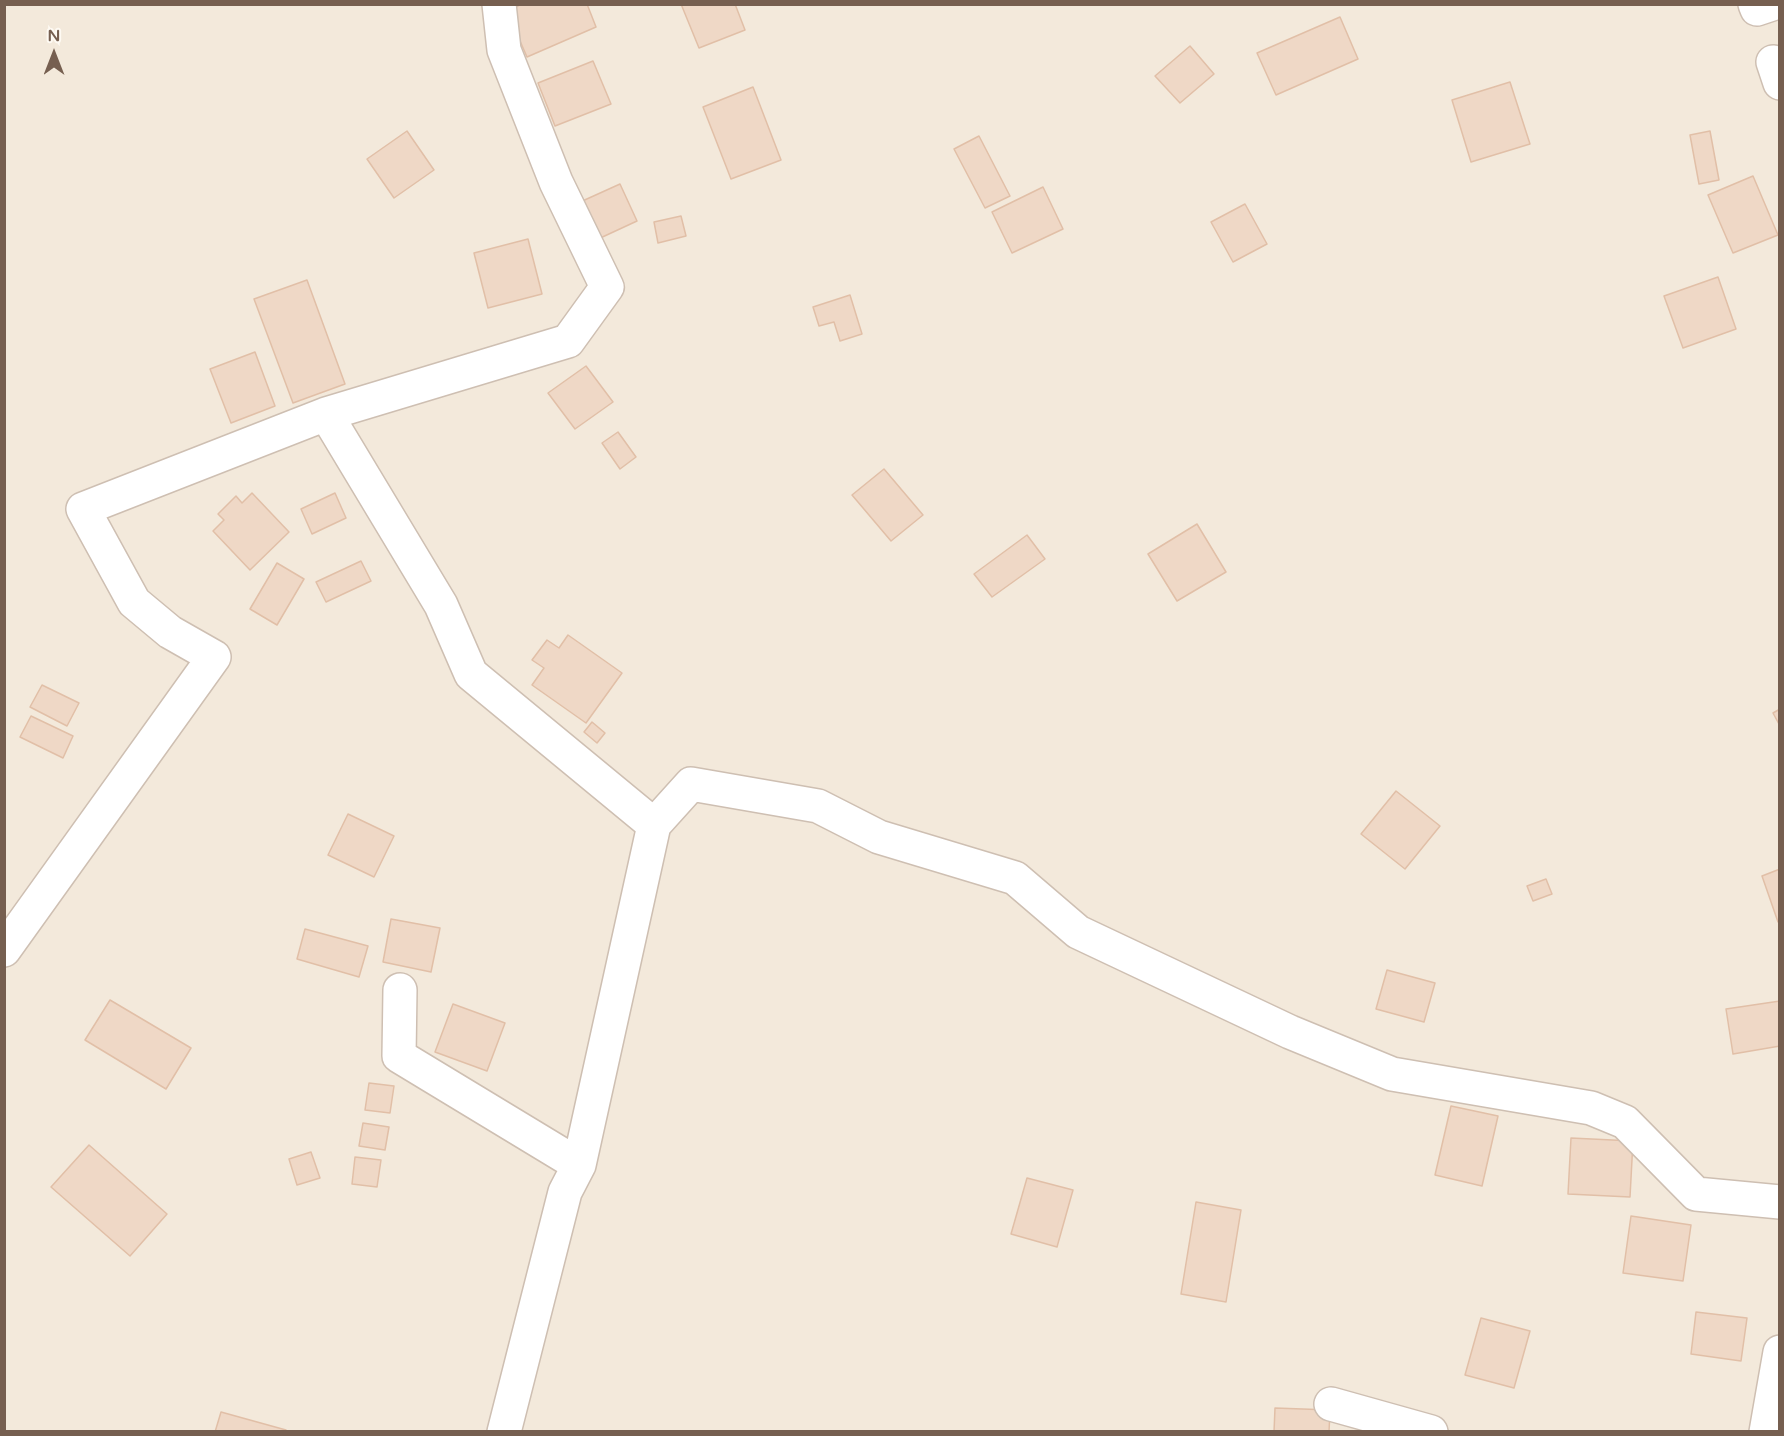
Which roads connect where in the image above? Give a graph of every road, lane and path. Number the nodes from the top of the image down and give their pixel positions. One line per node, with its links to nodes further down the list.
1 (499, 4): 4 (street)
2 (1755, 4): 3 (street)
3 (1772, 4)
4 (326, 414): 5 (street); 6 (street)
5 (654, 825): 8 (street); 9 (street)
6 (4, 950)
7 (400, 990): 8 (street)
8 (579, 1165): 12 (street)
9 (1779, 1202)
10 (1779, 1352): 14 (street)
11 (1331, 1404): 13 (street)
12 (504, 1431)
13 (1431, 1431)
14 (1766, 1431)

